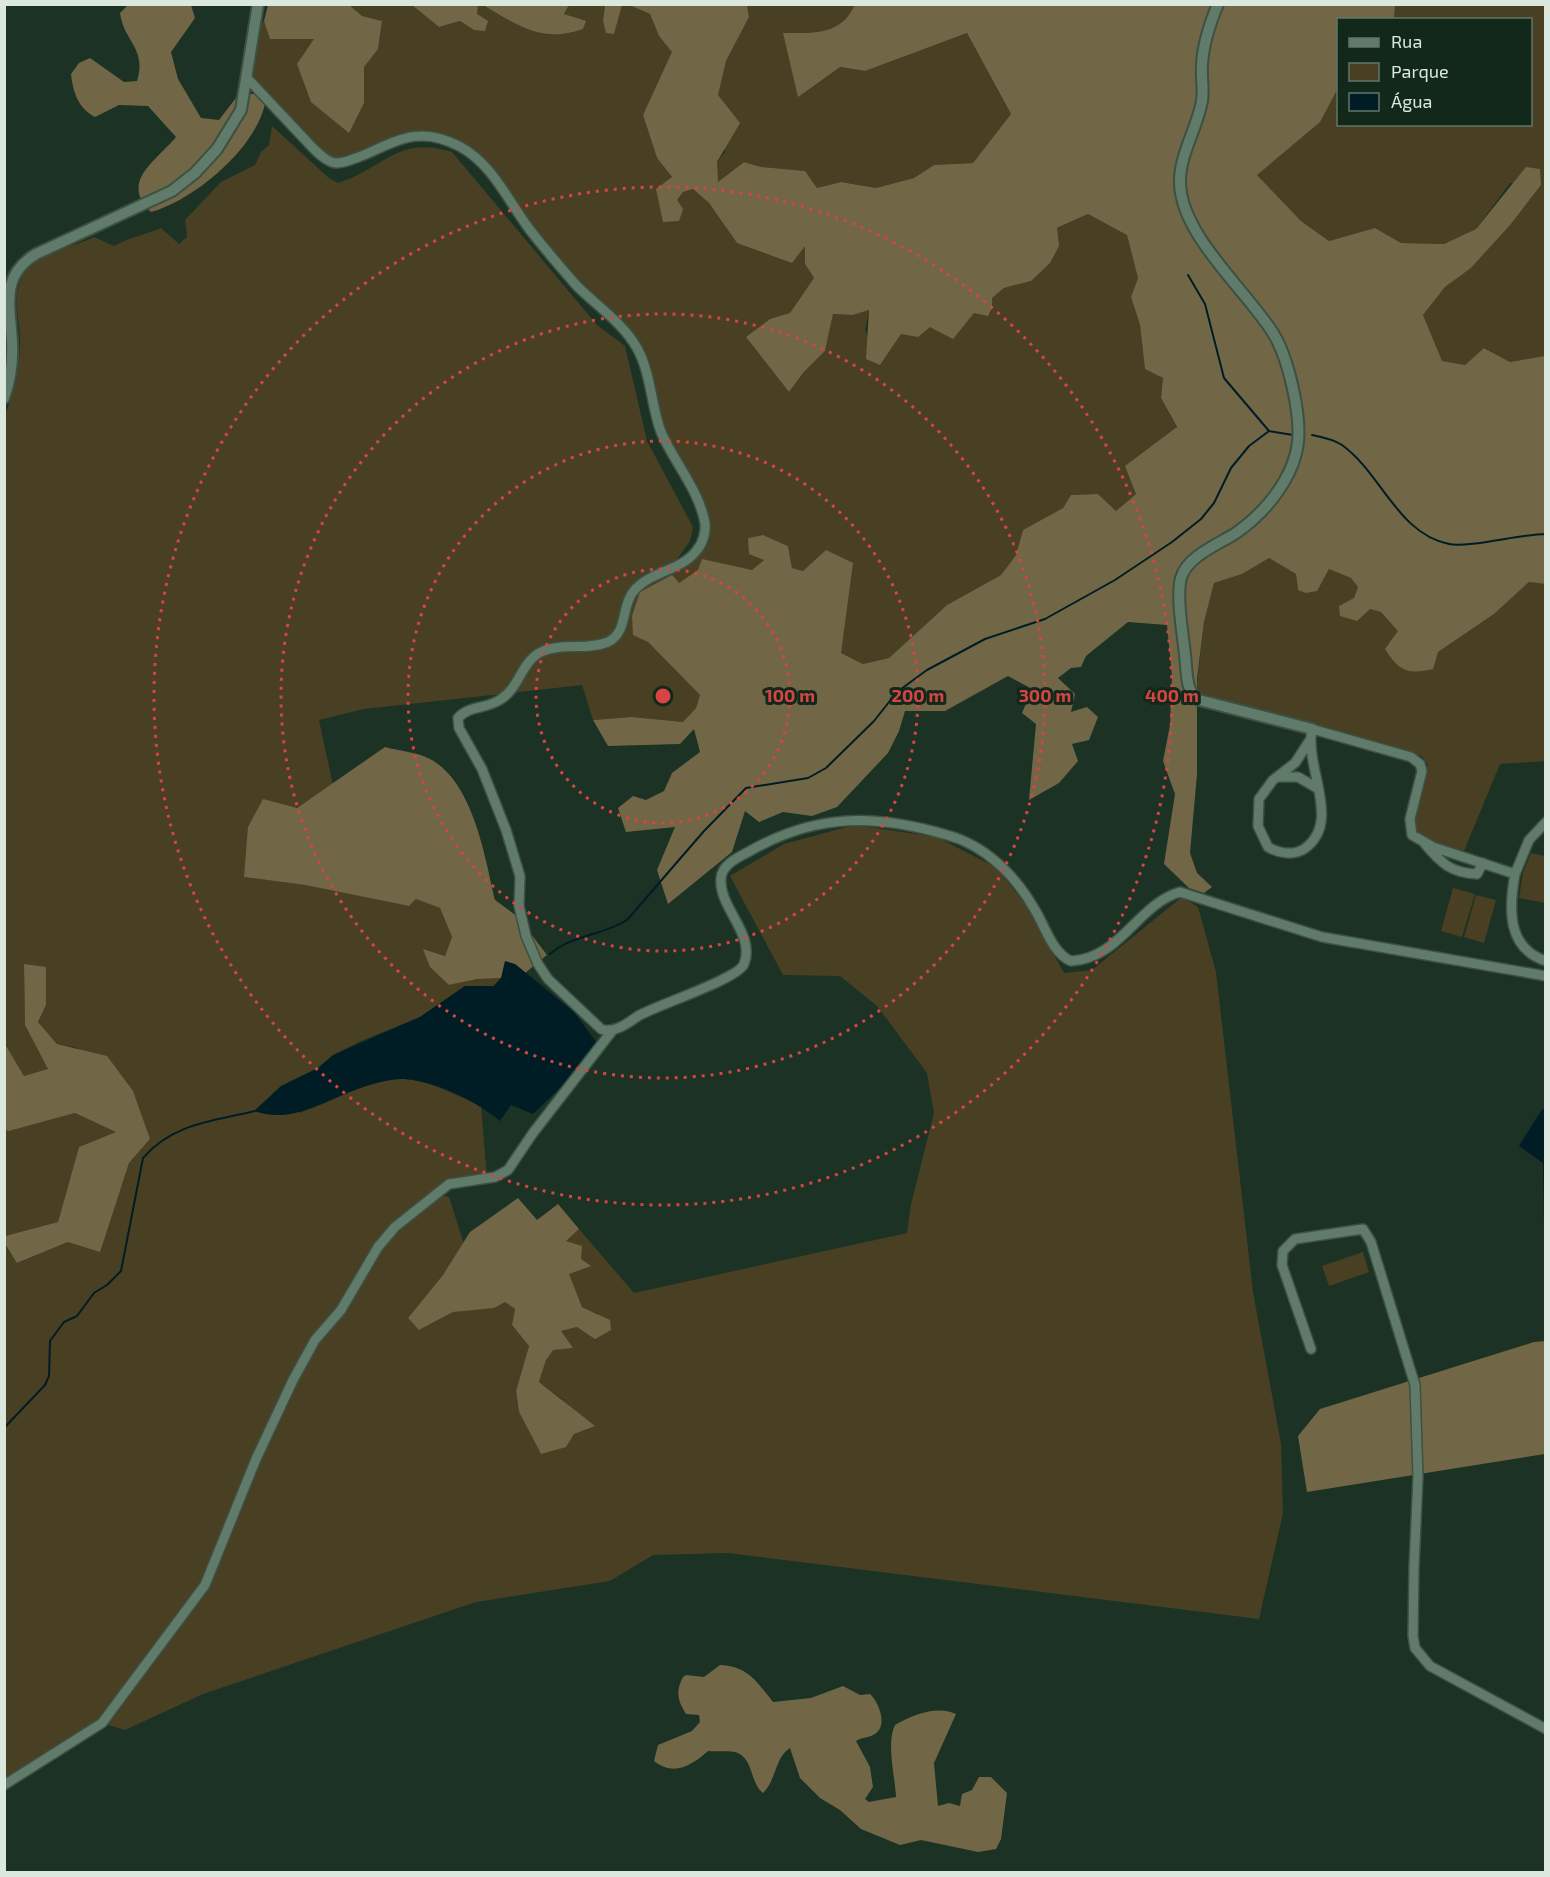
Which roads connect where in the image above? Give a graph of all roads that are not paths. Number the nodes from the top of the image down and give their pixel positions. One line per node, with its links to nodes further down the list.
1 (258, 4): 3 (street)
2 (1218, 4): 7 (street)
3 (247, 78): 4 (street); 16 (street)
4 (6, 287): 5 (street)
5 (7, 308): 6 (street)
6 (4, 398)
7 (1311, 735): 8 (street); 9 (street); 11 (street)
8 (1278, 777): 9 (street); 9 (street)
9 (1319, 789)
10 (1545, 822): 13 (street)
11 (1424, 842): 12 (street); 12 (street)
12 (1483, 863): 13 (street)
13 (1515, 874): 14 (street)
14 (1545, 961)
15 (1545, 976): 16 (street)
16 (612, 1031): 19 (street)
17 (1311, 1349): 18 (street)
18 (1545, 1729)
19 (4, 1785)

